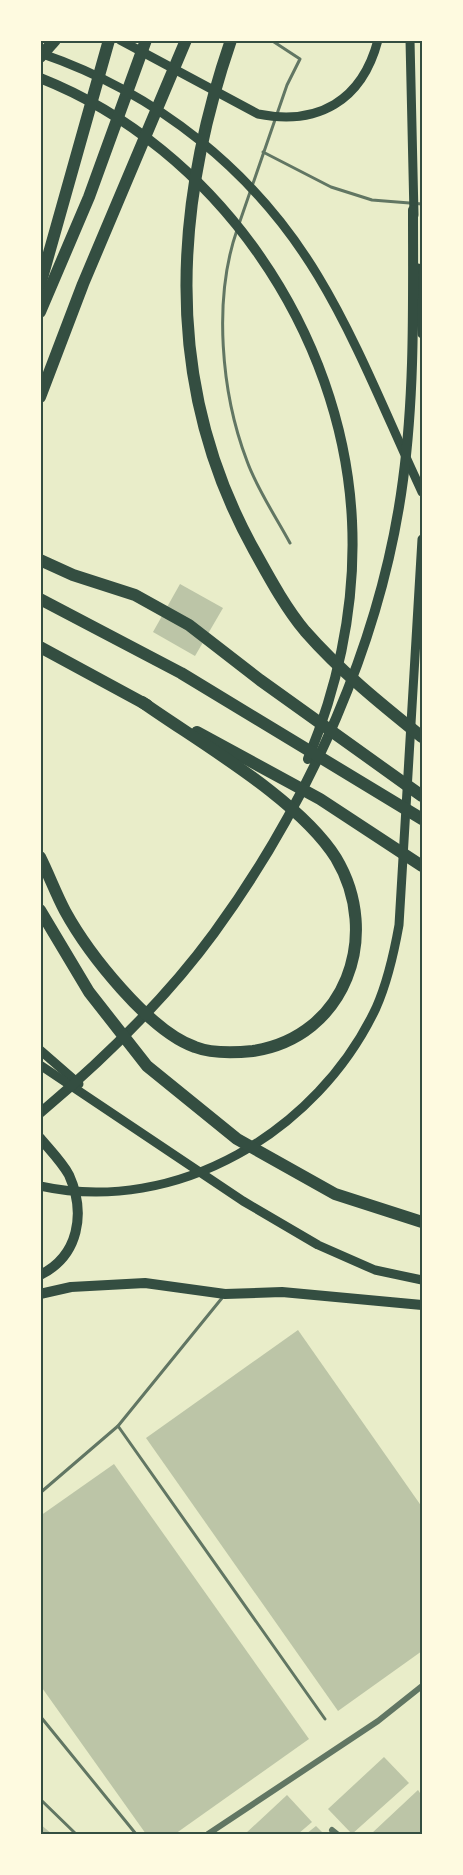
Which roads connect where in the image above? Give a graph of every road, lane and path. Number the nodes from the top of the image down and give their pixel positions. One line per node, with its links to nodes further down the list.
1 (56, 40): 10 (highway)
2 (109, 40): 14 (highway)
3 (120, 40): 8 (main road)
4 (146, 40): 15 (highway)
5 (186, 40): 17 (highway)
6 (230, 40): 25 (highway)
7 (271, 40): 12 (lane)
8 (378, 40)
9 (410, 40): 13 (main road)
10 (40, 55): 18 (main road)
11 (40, 78): 28 (main road)
12 (263, 152): 13 (lane); 20 (lane)
13 (418, 207): 16 (main road); 28 (main road)
14 (40, 285)
15 (40, 312)
16 (423, 334)
17 (40, 397)
18 (423, 492)
19 (423, 539): 37 (main road)
20 (290, 543)
21 (41, 560): 26 (highway)
22 (40, 599): 27 (highway)
23 (40, 647): 24 (highway)
24 (142, 702): 29 (highway); 30 (highway)
25 (423, 737)
26 (423, 796)
27 (423, 819)
28 (280, 829): 35 (main road)
29 (40, 857)
30 (423, 866)
31 (40, 910): 38 (highway)
32 (40, 1050): 34 (main road)
33 (40, 1065): 34 (main road)
34 (100, 1103): 40 (main road)
35 (40, 1113)
36 (40, 1138): 39 (main road)
37 (40, 1186)
38 (423, 1222)
39 (40, 1275)
40 (423, 1280)
41 (40, 1294): 42 (main road)
42 (225, 1294): 43 (main road); 44 (lane)
43 (423, 1305)
44 (118, 1426): 45 (lane); 48 (lane)
45 (40, 1493)
46 (423, 1686): 52 (street)
47 (40, 1716): 51 (lane)
48 (325, 1719)
49 (40, 1799): 50 (lane)
50 (76, 1834)
51 (136, 1834)
52 (208, 1834)

